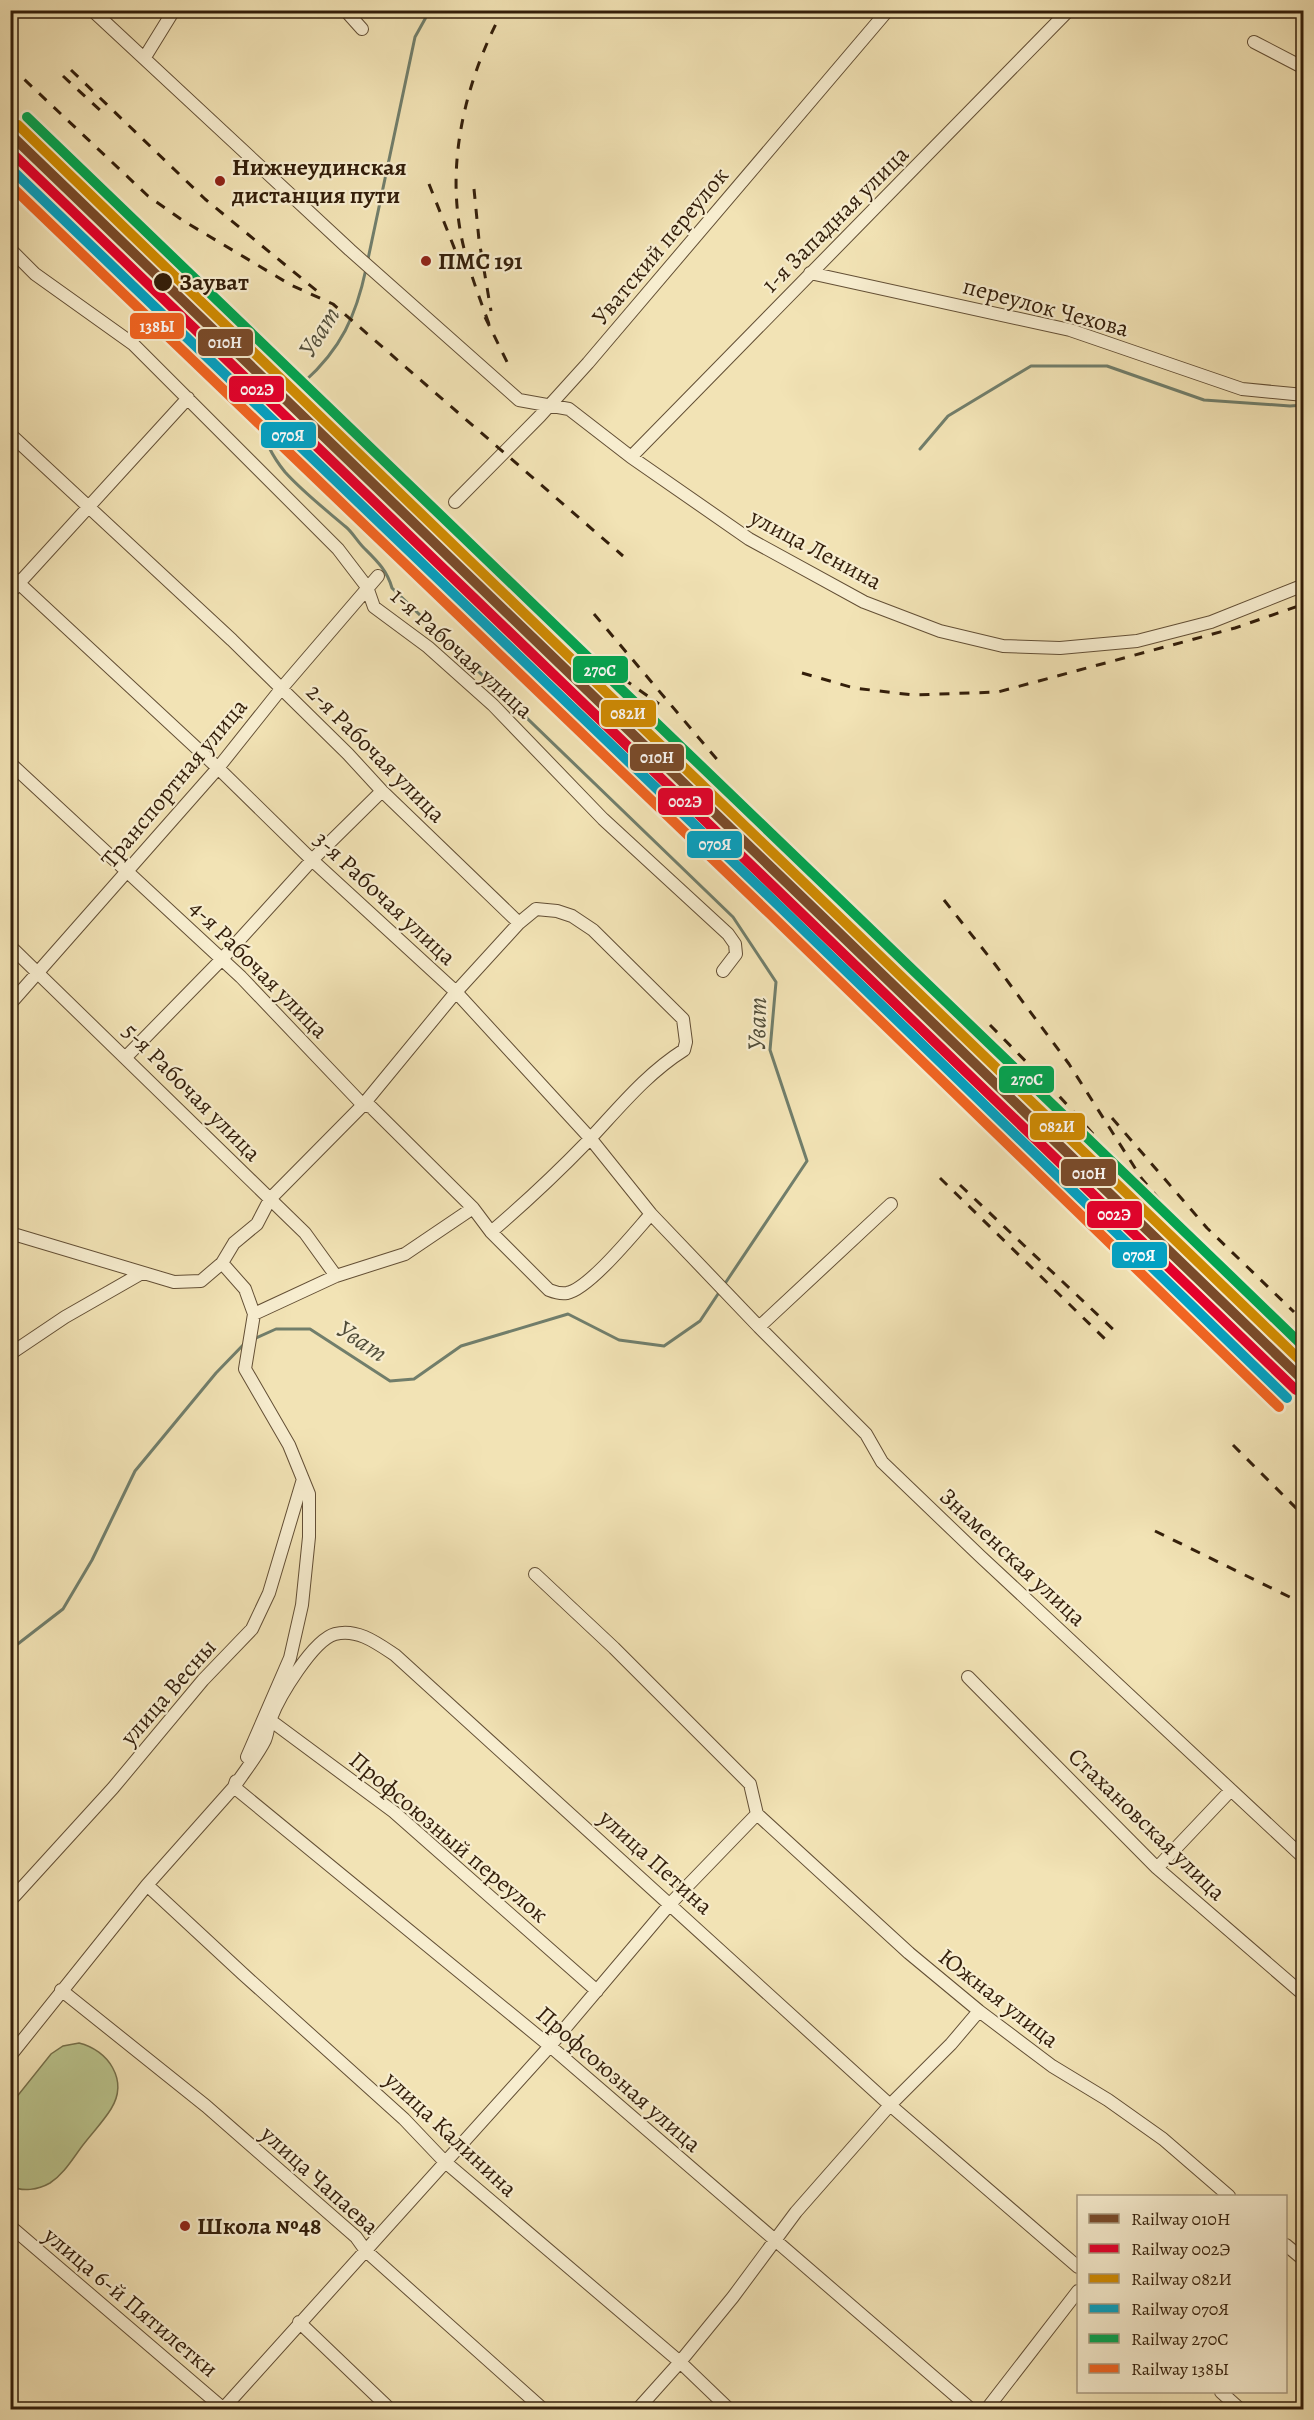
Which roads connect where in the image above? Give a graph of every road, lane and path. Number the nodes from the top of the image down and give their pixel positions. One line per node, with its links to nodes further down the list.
1 (93, 10): 8 (street, улица Ленина)
2 (174, 10): 8 (street)
3 (345, 10): 6 (street)
4 (888, 10): 14 (street, Уватский переулок)
5 (1069, 10): 11 (street, 1-я Западная улица)
6 (362, 29)
7 (1254, 42): 9 (street)
8 (145, 57): 14 (street, улица Ленина)
9 (1304, 68)
10 (10, 249): 13 (street, 1-я Рабочая улица)
11 (810, 273): 12 (street, переулок Чехова); 16 (street, 1-я Западная улица)
12 (1304, 394)
13 (188, 398): 18 (street); 22 (street, 1-я Рабочая улица)
14 (550, 406): 16 (street, улица Ленина); 17 (street, Уватский переулок)
15 (10, 434): 18 (street, 2-я Рабочая улица)
16 (631, 457): 21 (street, улица Ленина)
17 (455, 502)
18 (90, 506): 20 (street); 23 (street, 2-я Рабочая улица)
19 (378, 576): 22 (street, Транспортная улица)
20 (13, 584): 25 (street, 3-я Рабочая улица)
21 (1304, 585)
22 (367, 587): 23 (street, Транспортная улица); 32 (street, 1-я Рабочая улица)
23 (281, 688): 25 (street, Транспортная улица); 26 (street, 2-я Рабочая улица)
24 (10, 763): 28 (street, 4-я Рабочая улица)
25 (218, 768): 27 (street, 3-я Рабочая улица); 28 (street, Транспортная улица)
26 (382, 791): 27 (street); 29 (street, 2-я Рабочая улица)
27 (312, 860): 31 (street); 34 (street, 3-я Рабочая улица)
28 (126, 871): 31 (street, 4-я Рабочая улица); 33 (street, Транспортная улица)
29 (519, 922): 34 (street); 38 (street)
30 (10, 945): 33 (street, 5-я Рабочая улица)
31 (222, 959): 36 (street); 37 (street, 4-я Рабочая улица)
32 (723, 971)
33 (40, 972): 35 (street, Транспортная улица); 36 (street, 5-я Рабочая улица)
34 (456, 992): 37 (street); 38 (street, 3-я Рабочая улица)
35 (10, 1004)
36 (126, 1057): 39 (street, 5-я Рабочая улица)
37 (363, 1106): 39 (street); 41 (street, 4-я Рабочая улица)
38 (590, 1138): 42 (street, 3-я Рабочая улица); 43 (street)
39 (270, 1199): 45 (street); 48 (street, 5-я Рабочая улица)
40 (891, 1204): 50 (street)
41 (473, 1208): 43 (street, 4-я Рабочая улица); 48 (street)
42 (651, 1214): 43 (street, 4-я Рабочая улица); 47 (street, 3-я Рабочая улица)
43 (491, 1232)
44 (10, 1233): 46 (street)
45 (222, 1263): 46 (street); 49 (street)
46 (142, 1273): 51 (street)
47 (709, 1273): 50 (street, Знаменская улица)
48 (336, 1276): 49 (street)
49 (254, 1314): 52 (street)
50 (759, 1328): 57 (street, Знаменская улица)
51 (10, 1354)
52 (303, 1479): 56 (street); 62 (street, улица Весны)
53 (535, 1574): 58 (street)
54 (968, 1677): 60 (street, Стахановская улица)
55 (270, 1720): 56 (street, улица Петина); 63 (street, улица Петина); 65 (street, Профсоюзный переулок)
56 (234, 1787): 61 (street); 68 (street, Профсоюзная улица)
57 (1231, 1790): 59 (street, Знаменская улица); 60 (street)
58 (757, 1814): 63 (street); 67 (street, Южная улица)
59 (1304, 1858)
60 (1157, 1868): 66 (street, Стахановская улица)
61 (147, 1885): 64 (street); 71 (street, улица Калинина)
62 (10, 1901)
63 (670, 1904): 65 (street); 70 (street, улица Петина)
64 (61, 1990): 69 (street); 76 (street, улица Чапаева)
65 (597, 1991): 68 (street)
66 (1304, 1995)
67 (979, 2011): 70 (street); 72 (street, Южная улица)
68 (550, 2046): 71 (street); 74 (street, Профсоюзная улица)
69 (10, 2056)
70 (890, 2105): 74 (street); 78 (street, улица Петина)
71 (444, 2161): 76 (street); 81 (street, улица Калинина)
72 (1228, 2195)
73 (10, 2226): 84 (street, улица 6-й Пятилетки)
74 (774, 2240): 81 (street); 89 (street, Профсоюзная улица)
75 (1287, 2246): 77 (street)
76 (366, 2251): 80 (street); 86 (street, улица Чапаева)
77 (1304, 2260)
78 (1077, 2266)
79 (1077, 2291): 90 (street)
80 (299, 2322): 84 (street); 85 (street)
81 (680, 2362): 87 (street); 88 (street, улица Калинина)
82 (1223, 2393): 91 (street)
83 (1304, 2404): 92 (street)
84 (223, 2409)
85 (391, 2409)
86 (544, 2409)
87 (637, 2409)
88 (730, 2409)
89 (972, 2409)
90 (986, 2409)
91 (1241, 2409)
92 (1299, 2409)

